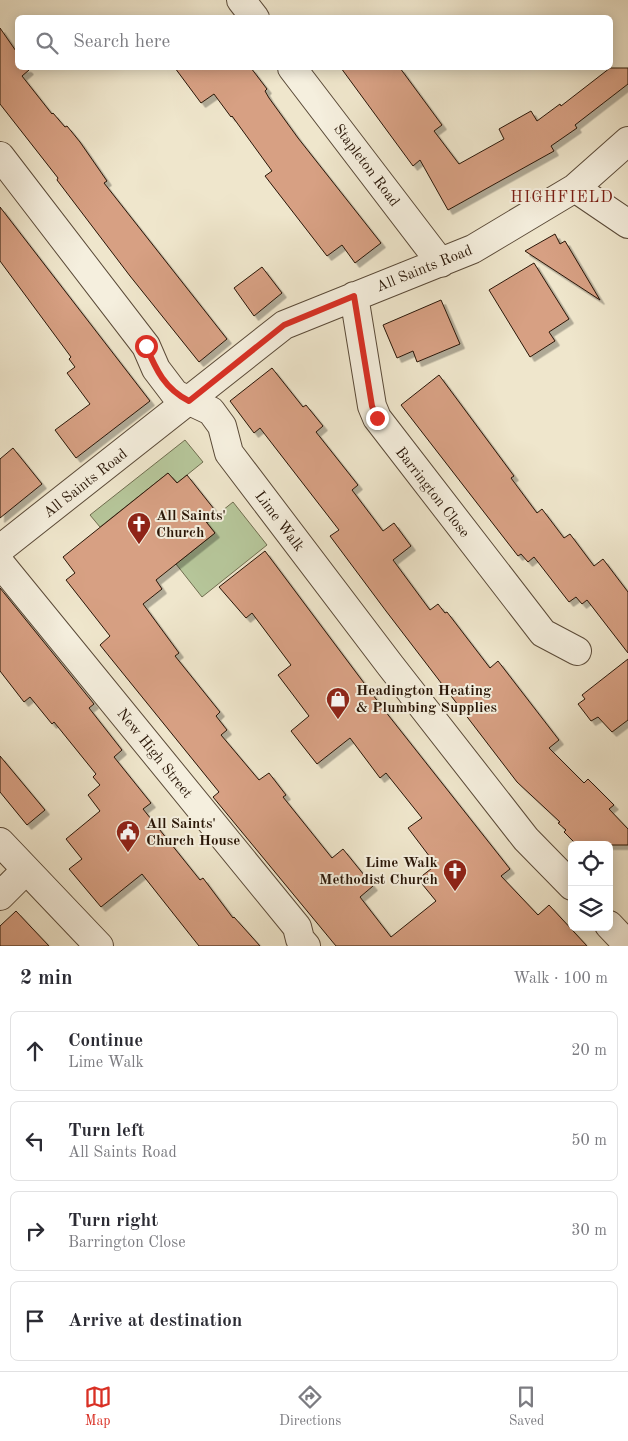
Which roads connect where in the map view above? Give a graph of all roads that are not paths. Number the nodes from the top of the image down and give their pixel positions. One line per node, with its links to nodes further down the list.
1 (241, 0): 2 (street)
2 (252, 15)
3 (294, 70): 8 (street, Stapleton Road)
4 (628, 141): 6 (street, All Saints Road)
5 (0, 156): 10 (street, Lime Walk)
6 (574, 188): 7 (street); 8 (street, All Saints Road)
7 (628, 224)
8 (441, 263): 9 (street, All Saints Road)
9 (354, 296): 10 (street, All Saints Road); 13 (street, Barrington Close)
10 (189, 401): 11 (street, All Saints Road); 16 (street, Lime Walk)
11 (0, 549)
12 (0, 563): 19 (street, New High Street)
13 (577, 651)
14 (0, 842): 15 (street)
15 (26, 870): 17 (street); 21 (street)
16 (568, 882)
17 (0, 896)
18 (613, 929): 20 (street)
19 (299, 944)
20 (628, 945)
21 (99, 946)

